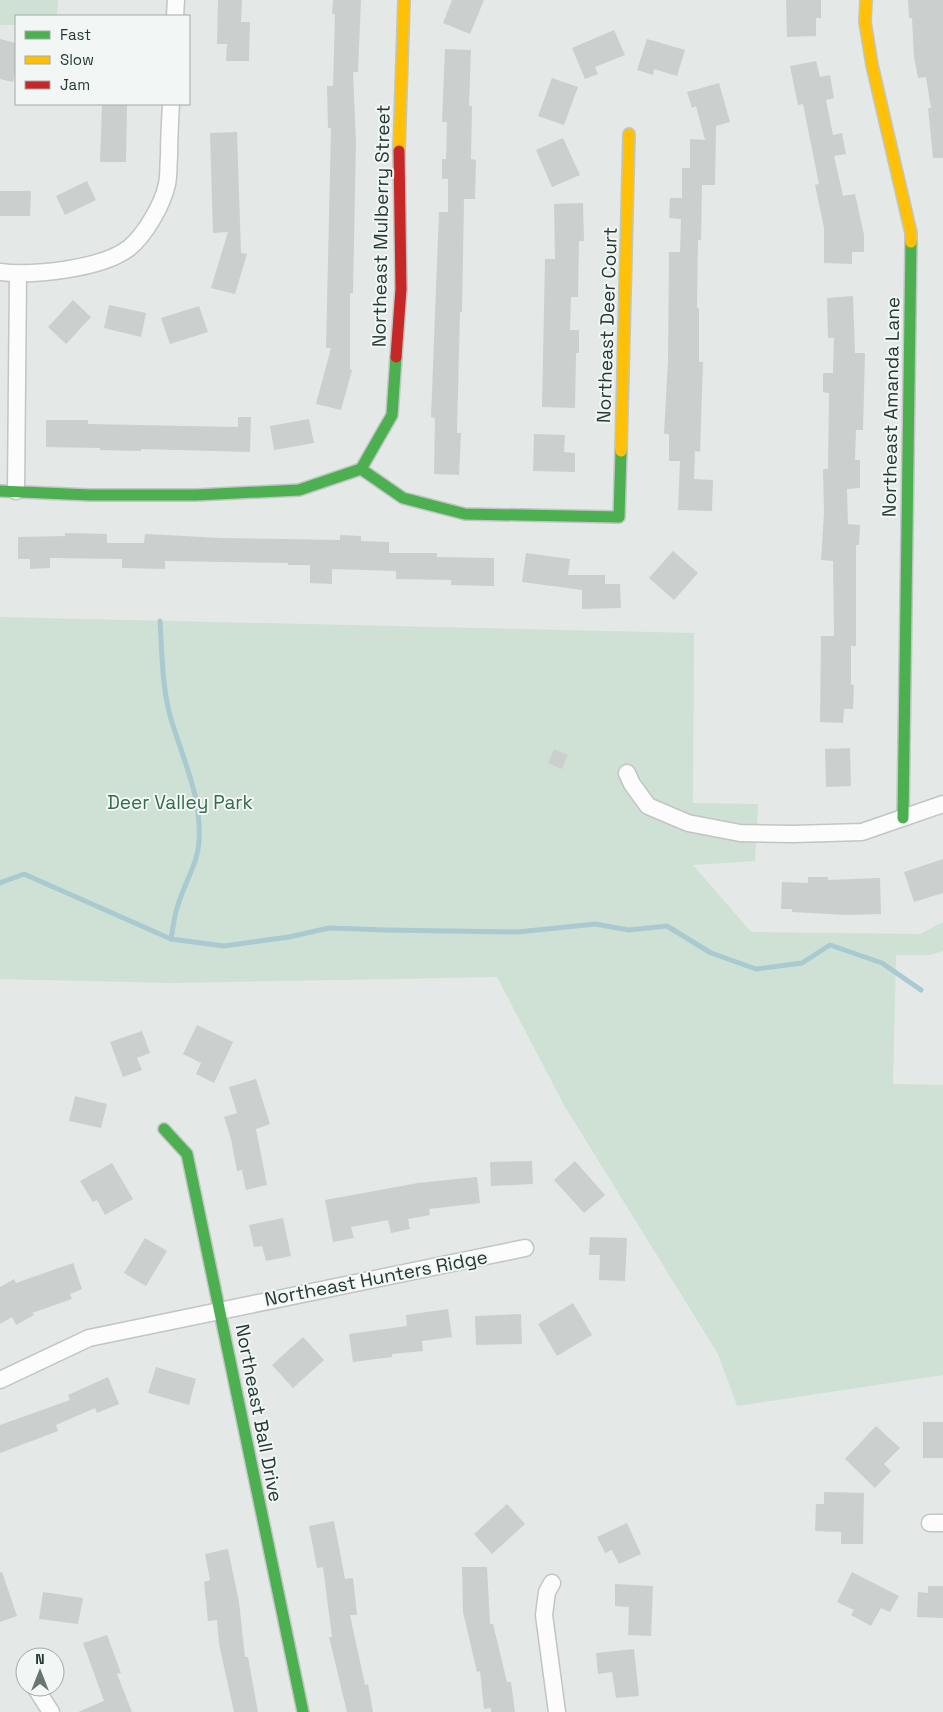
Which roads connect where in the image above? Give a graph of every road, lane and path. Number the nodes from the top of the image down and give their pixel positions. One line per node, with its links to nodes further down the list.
1 (176, 0): 4 (street)
2 (404, 0): 9 (street, Northeast Mulberry Street)
3 (866, 0): 13 (street, Northeast Amanda Lane)
4 (175, 15)
5 (171, 105): 8 (street)
6 (630, 134): 9 (street, Northeast Deer Court)
7 (0, 272): 8 (street)
8 (18, 274): 10 (street)
9 (361, 469): 10 (street)
10 (8, 491)
11 (627, 773): 13 (street)
12 (943, 804): 13 (street)
13 (903, 818)
14 (164, 1129): 16 (street, Northeast Ball Drive)
15 (525, 1248): 16 (street, Northeast Hunters Ridge)
16 (221, 1310): 17 (street, Northeast Hunters Ridge); 21 (street, Northeast Ball Drive)
17 (0, 1380)
18 (552, 1583): 22 (street)
19 (41, 1697): 20 (street)
20 (51, 1712)
21 (303, 1712)
22 (557, 1712)

